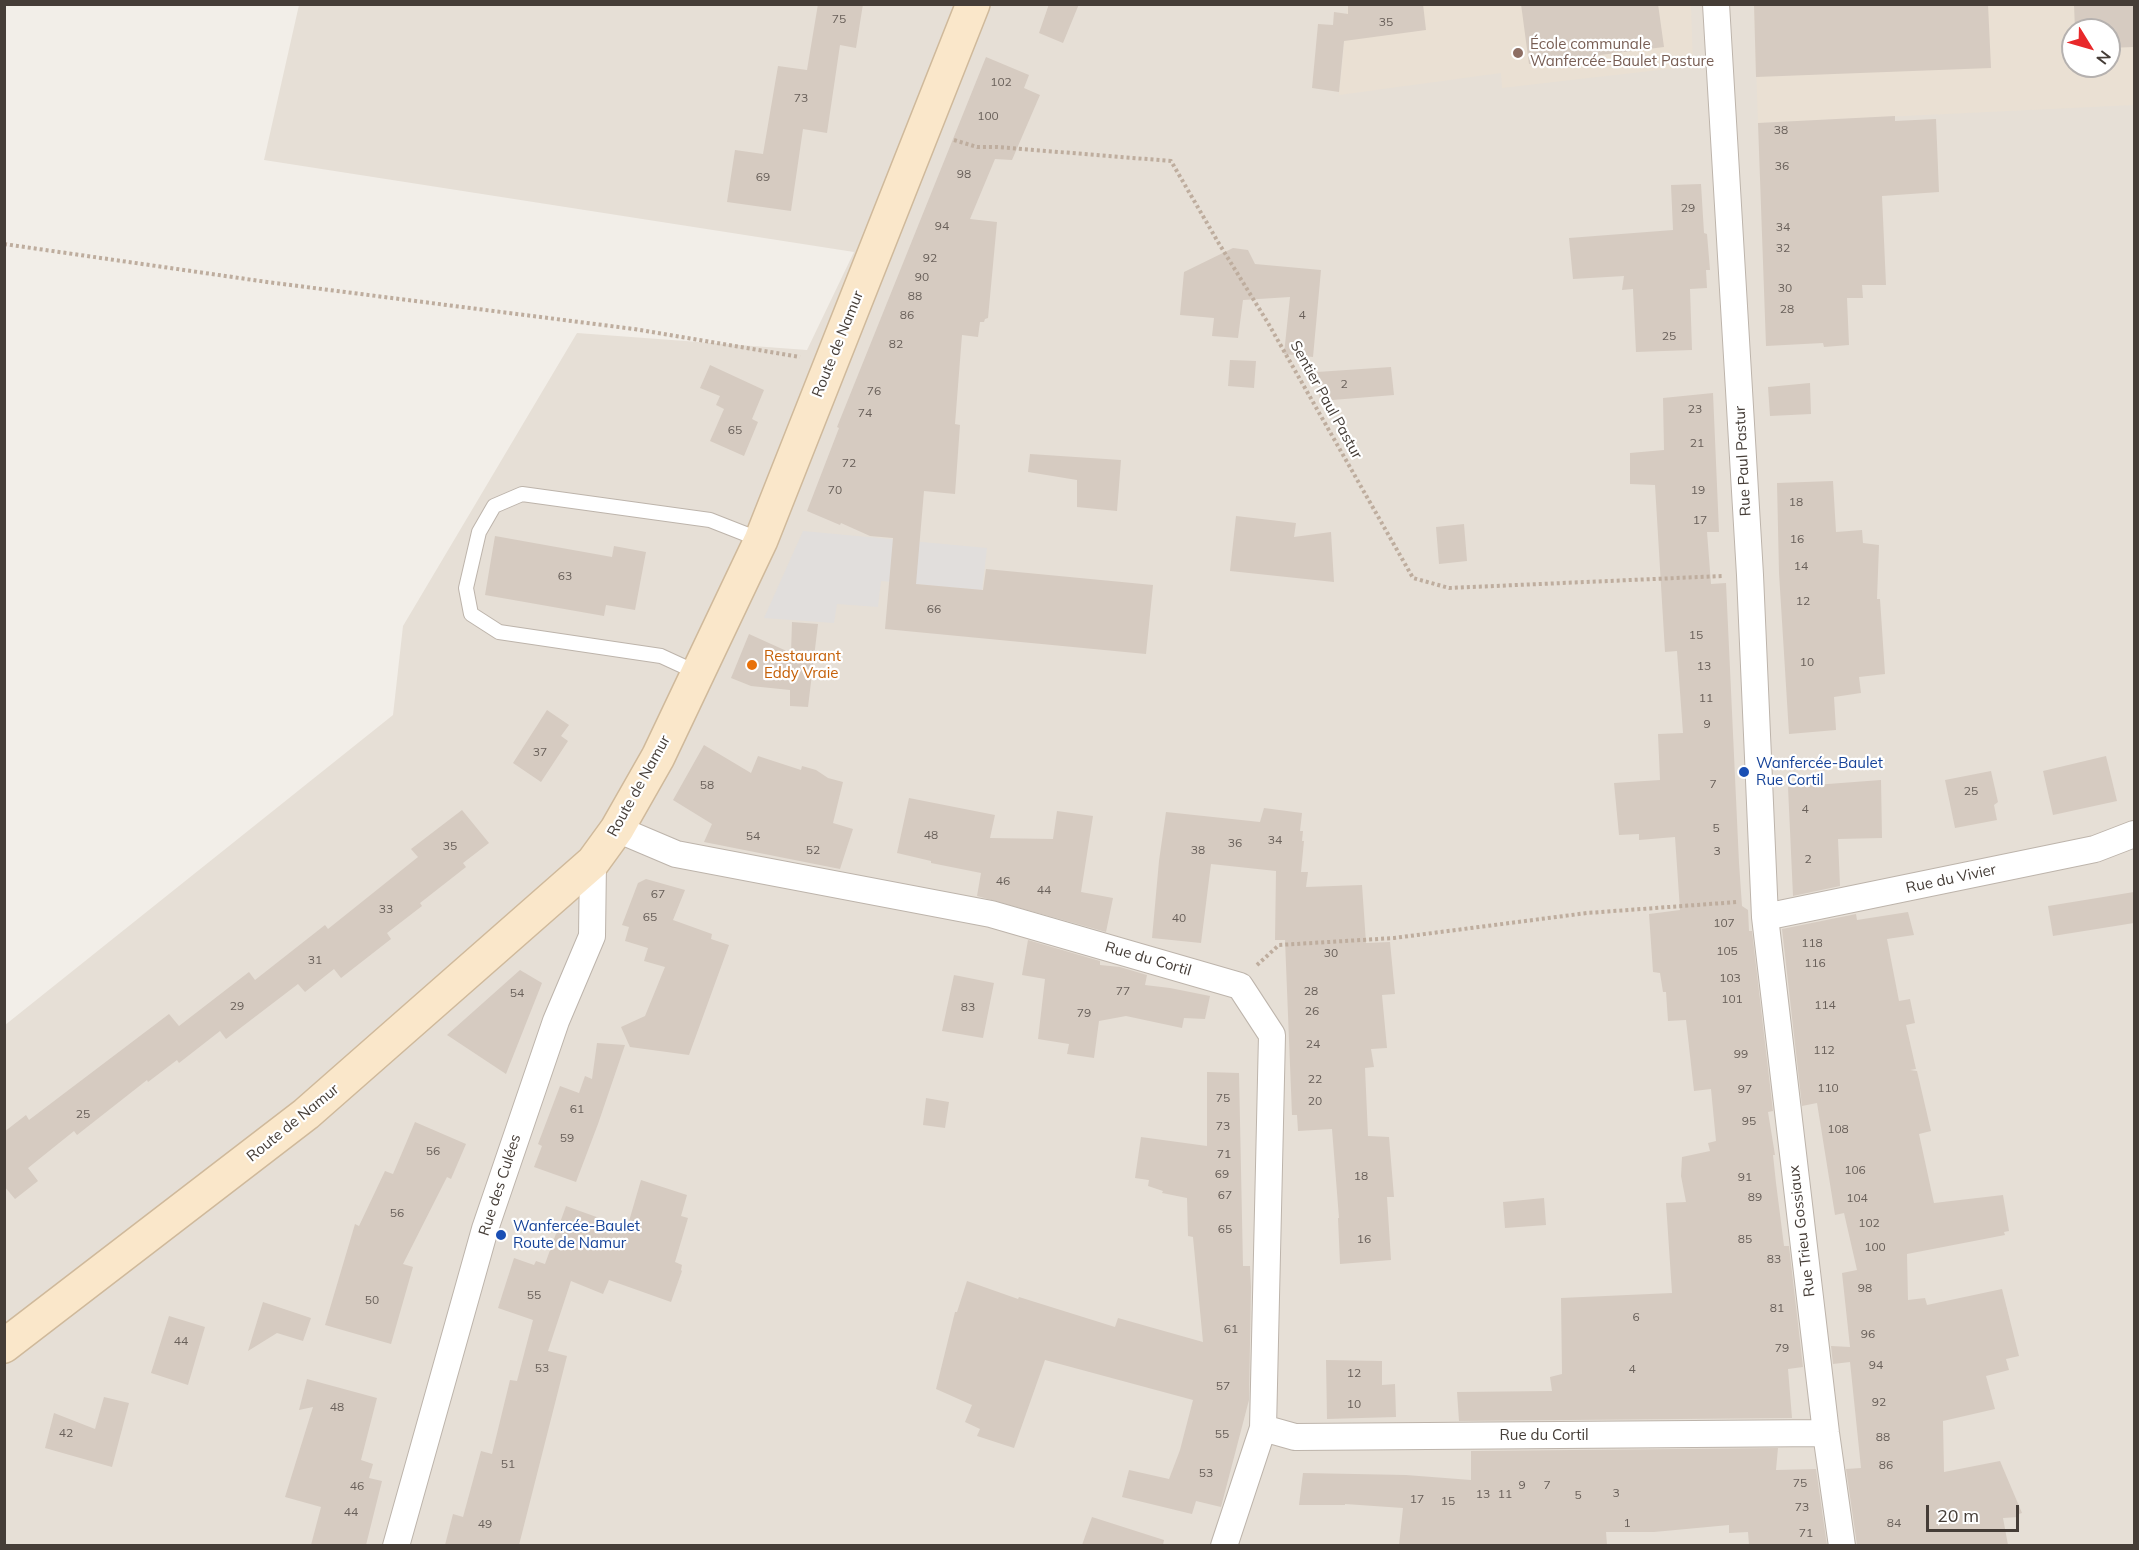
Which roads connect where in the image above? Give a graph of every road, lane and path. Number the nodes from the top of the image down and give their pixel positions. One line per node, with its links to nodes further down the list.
1 (973, 4): 3 (main road, Route de Namur)
2 (1716, 4): 7 (street, Rue Paul Pastur)
3 (922, 131): 5 (main road, Route de Namur); 7 (path, Sentier Paul Pastur)
4 (4, 244): 5 (path)
5 (830, 362): 6 (main road, Route de Namur)
6 (761, 540): 8 (main road, Route de Namur); 8 (lane)
7 (1750, 575): 12 (street, Rue Paul Pastur)
8 (698, 673): 9 (main road, Route de Namur)
9 (617, 829): 11 (main road, Route de Namur); 13 (street, Rue du Cortil)
10 (2134, 834): 12 (street, Rue du Vivier)
11 (593, 862): 14 (main road, Route de Namur); 17 (street, Rue des Culées)
12 (1765, 917): 13 (path); 16 (street, Rue Trieu Gossiaux)
13 (1235, 985): 15 (street)
14 (4, 1346)
15 (1263, 1428): 16 (street, Rue du Cortil); 18 (street)
16 (1826, 1433): 19 (street, Rue Trieu Gossiaux)
17 (396, 1545)
18 (1224, 1545)
19 (1842, 1545)

